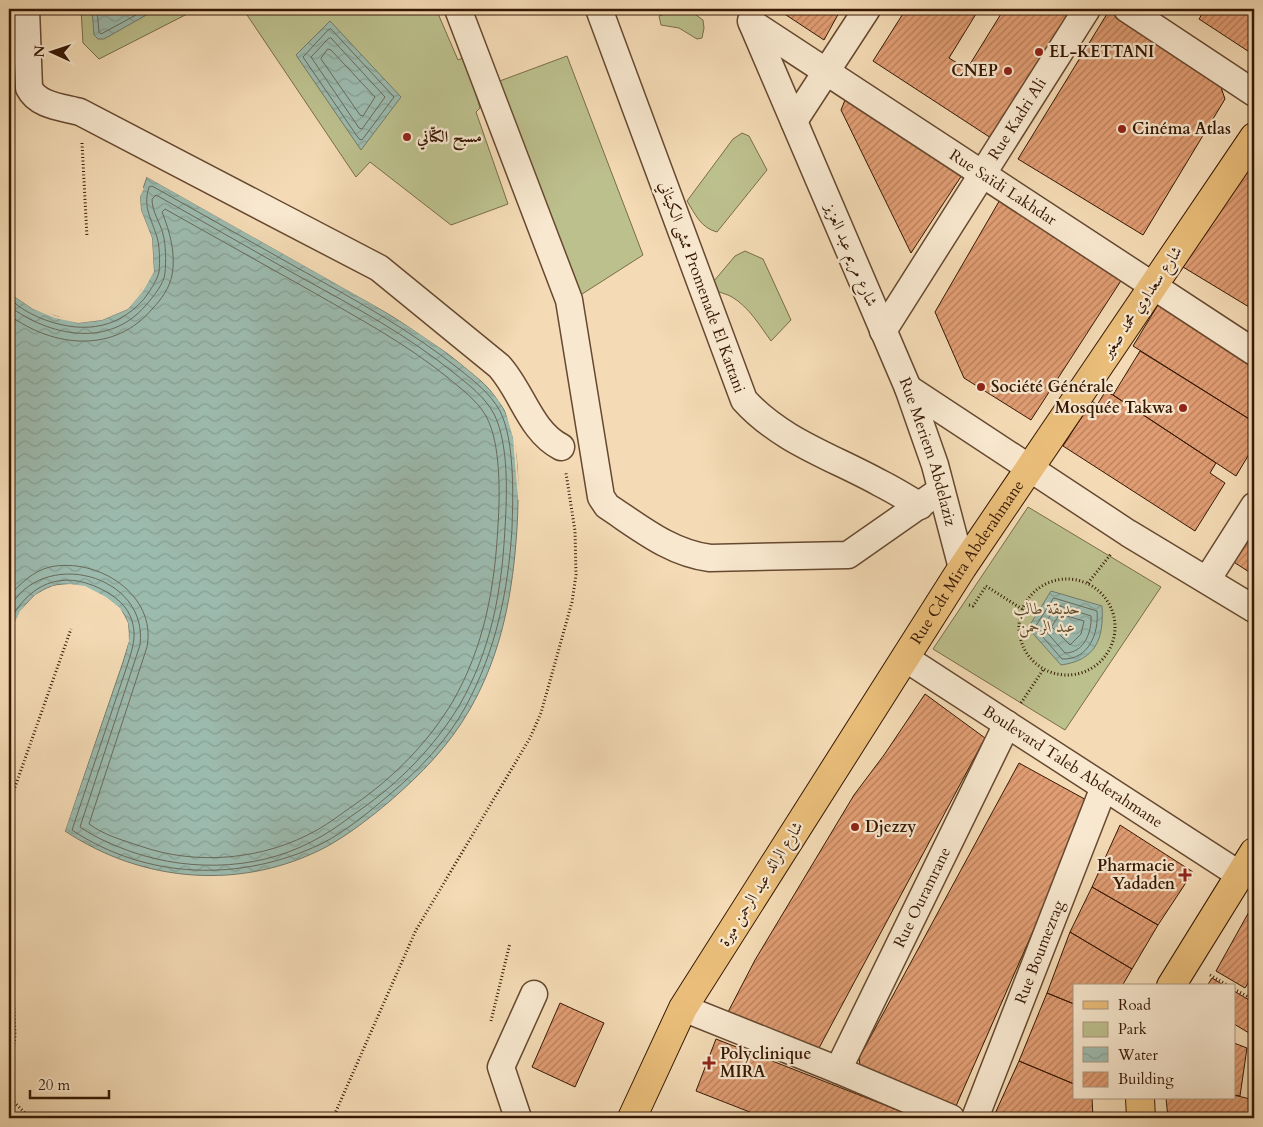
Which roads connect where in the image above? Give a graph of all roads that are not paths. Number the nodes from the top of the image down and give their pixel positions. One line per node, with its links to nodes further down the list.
1 (26, 9): 17 (street)
2 (458, 9): 20 (street)
3 (599, 9): 20 (street, ممشى الكيتاني Promenade El Kattani)
4 (867, 9): 8 (street)
5 (1087, 9): 12 (street, Rue Kadri Ali)
6 (1127, 9): 9 (street)
7 (749, 16): 8 (street, Rue Saïdi Lakhdar); 10 (street)
8 (826, 71): 10 (street); 12 (street, Rue Saïdi Lakhdar)
9 (1254, 93)
10 (794, 121): 14 (street, شارع مريم عبد العزيز)
11 (1254, 137): 13 (main road, شارع سعداوي محمد صغير)
12 (983, 176): 13 (street, Rue Saïdi Lakhdar); 14 (street, Rue Kadri Ali)
13 (1153, 287): 15 (street, Rue Saïdi Lakhdar); 18 (main road, شارع سعداوي محمد صغير)
14 (884, 331): 16 (street, شارع مريم عبد العزيز)
15 (1254, 352)
16 (908, 388): 18 (street, Rue Meriem Abdelaziz); 19 (street, Rue Meriem Abdelaziz)
17 (561, 447)
18 (1030, 468): 22 (main road, Rue Cdt Mira Abderahmane); 23 (street)
19 (941, 490): 20 (street); 22 (street, Rue Meriem Abdelaziz)
20 (920, 506)
21 (1254, 506): 23 (street)
22 (962, 568): 25 (main road, Rue Cdt Mira Abderahmane)
23 (1207, 580): 24 (street)
24 (1254, 609)
25 (905, 658): 26 (street, Boulevard Taleb Abderahmane); 31 (main road, شارع الرائد عبد الرحمن ميرة)
26 (1007, 724): 27 (street, Boulevard Taleb Abderahmane); 32 (street, Rue Ouramrane)
27 (1104, 787): 28 (street, Boulevard Taleb Abderahmane); 37 (street, Rue Boumezrag)
28 (1247, 864): 29 (main road)
29 (1172, 984)
30 (534, 994): 34 (street)
31 (682, 1008): 32 (street); 35 (main road, شارع الرائد عبد الرحمن ميرة)
32 (838, 1070): 36 (street)
33 (1140, 1100): 38 (main road)
34 (518, 1118)
35 (632, 1118)
36 (951, 1118)
37 (974, 1118)
38 (1141, 1118)

